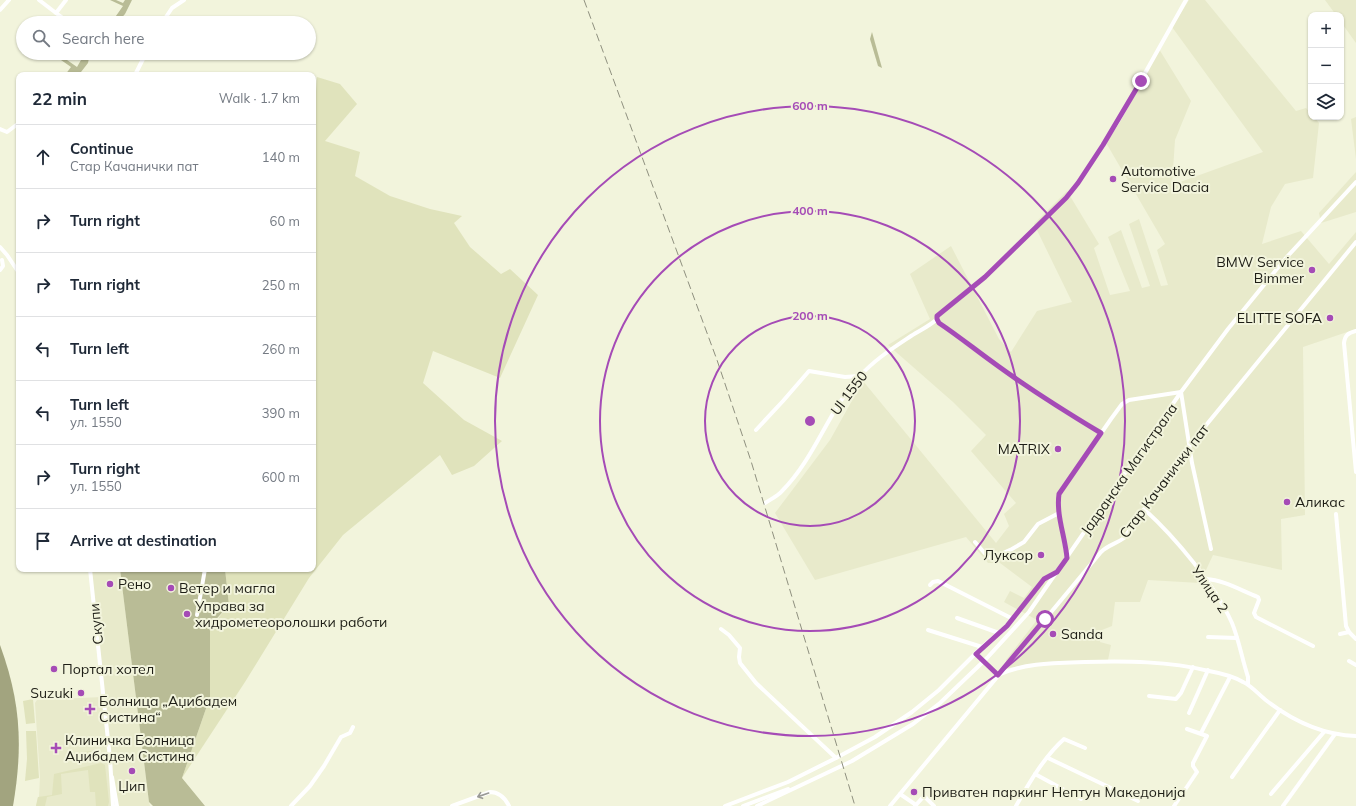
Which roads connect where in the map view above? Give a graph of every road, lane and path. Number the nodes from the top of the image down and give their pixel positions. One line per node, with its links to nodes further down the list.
1 (9, 0): 6 (street)
2 (39, 0): 7 (street)
3 (66, 0): 7 (street)
4 (184, 0): 9 (street)
5 (1186, 0): 21 (street, Ul 1550)
6 (0, 10)
7 (56, 13): 8 (street)
8 (60, 16)
9 (167, 16)
10 (142, 60): 11 (street)
11 (136, 72)
12 (16, 125): 13 (street)
13 (0, 129)
14 (1356, 182): 24 (street, Јадранска Магистрала)
15 (1356, 242): 27 (street, Стар Качанички пат)
16 (0, 247): 17 (street)
17 (7, 255): 18 (street); 19 (street)
18 (1, 261): 20 (street)
19 (16, 269)
20 (0, 270)
21 (937, 319): 23 (street, Ul 1550); 26 (street)
22 (1356, 331): 28 (street)
23 (859, 376): 25 (street); 30 (street, Ul 1550)
24 (1182, 392): 26 (street); 27 (street); 36 (street, Јадранска Магистрала)
25 (756, 430)
26 (1101, 433): 32 (street)
27 (1189, 446): 31 (street, Стар Качанички пат); 35 (street)
28 (1356, 459): 29 (street)
29 (1356, 472)
30 (765, 503)
31 (1144, 509): 40 (street, Улица 2); 60 (street, Стар Качанички пат)
32 (1059, 513): 34 (street); 36 (street)
33 (1336, 514): 47 (street)
34 (975, 542)
35 (1211, 549)
36 (1067, 558): 39 (street, Јадранска Магистрала)
37 (90, 572): 75 (street, Скупи)
38 (204, 572): 42 (street)
39 (1057, 572): 44 (street); 77 (street, Јадранска Магистрала)
40 (1206, 579): 51 (street, Улица 2); 53 (street)
41 (930, 585): 44 (street)
42 (197, 615)
43 (957, 618): 48 (street)
44 (1013, 619): 48 (street)
45 (721, 629): 73 (street)
46 (928, 630): 54 (street)
47 (1349, 632): 49 (street); 52 (street)
48 (999, 633): 54 (street)
49 (1340, 634)
50 (1208, 637): 51 (street)
51 (1237, 638): 62 (street, Улица 2)
52 (1356, 639)
53 (1313, 646)
54 (982, 647): 55 (street)
55 (976, 654): 60 (street); 73 (street)
56 (1349, 661): 57 (street)
57 (1356, 665)
58 (1192, 667): 59 (street); 60 (street); 63 (street)
59 (1208, 670): 61 (street); 65 (street)
60 (998, 675): 79 (street, Стар Качанички пат)
61 (1230, 676): 62 (street); 69 (street)
62 (1248, 684): 64 (street)
63 (1149, 696)
64 (1280, 710): 68 (street); 78 (street)
65 (1189, 713)
66 (353, 727): 86 (street)
67 (1187, 729): 69 (street)
68 (1324, 732): 70 (street); 80 (street)
69 (1201, 733): 95 (street)
70 (1335, 734): 71 (street); 96 (street)
71 (1356, 736)
72 (1085, 748): 74 (street)
73 (836, 758): 89 (street)
74 (1048, 758): 76 (street); 82 (street)
75 (111, 774): 84 (street, Скупи); 85 (street, Скупи)
76 (1035, 774): 81 (street); 94 (street)
77 (823, 775): 90 (street); 91 (street)
78 (1232, 777)
79 (900, 794): 83 (street); 92 (street, Стар Качанички пат)
80 (1271, 794)
81 (1080, 799)
82 (1138, 801)
83 (916, 805): 93 (street)
84 (113, 806)
85 (117, 806)
86 (291, 806)
87 (452, 806): 88 (street, one-way to 87)
88 (509, 806)
89 (725, 806)
90 (743, 806)
91 (756, 806)
92 (890, 806)
93 (934, 806)
94 (1016, 806)
95 (1174, 806)
96 (1283, 806)

